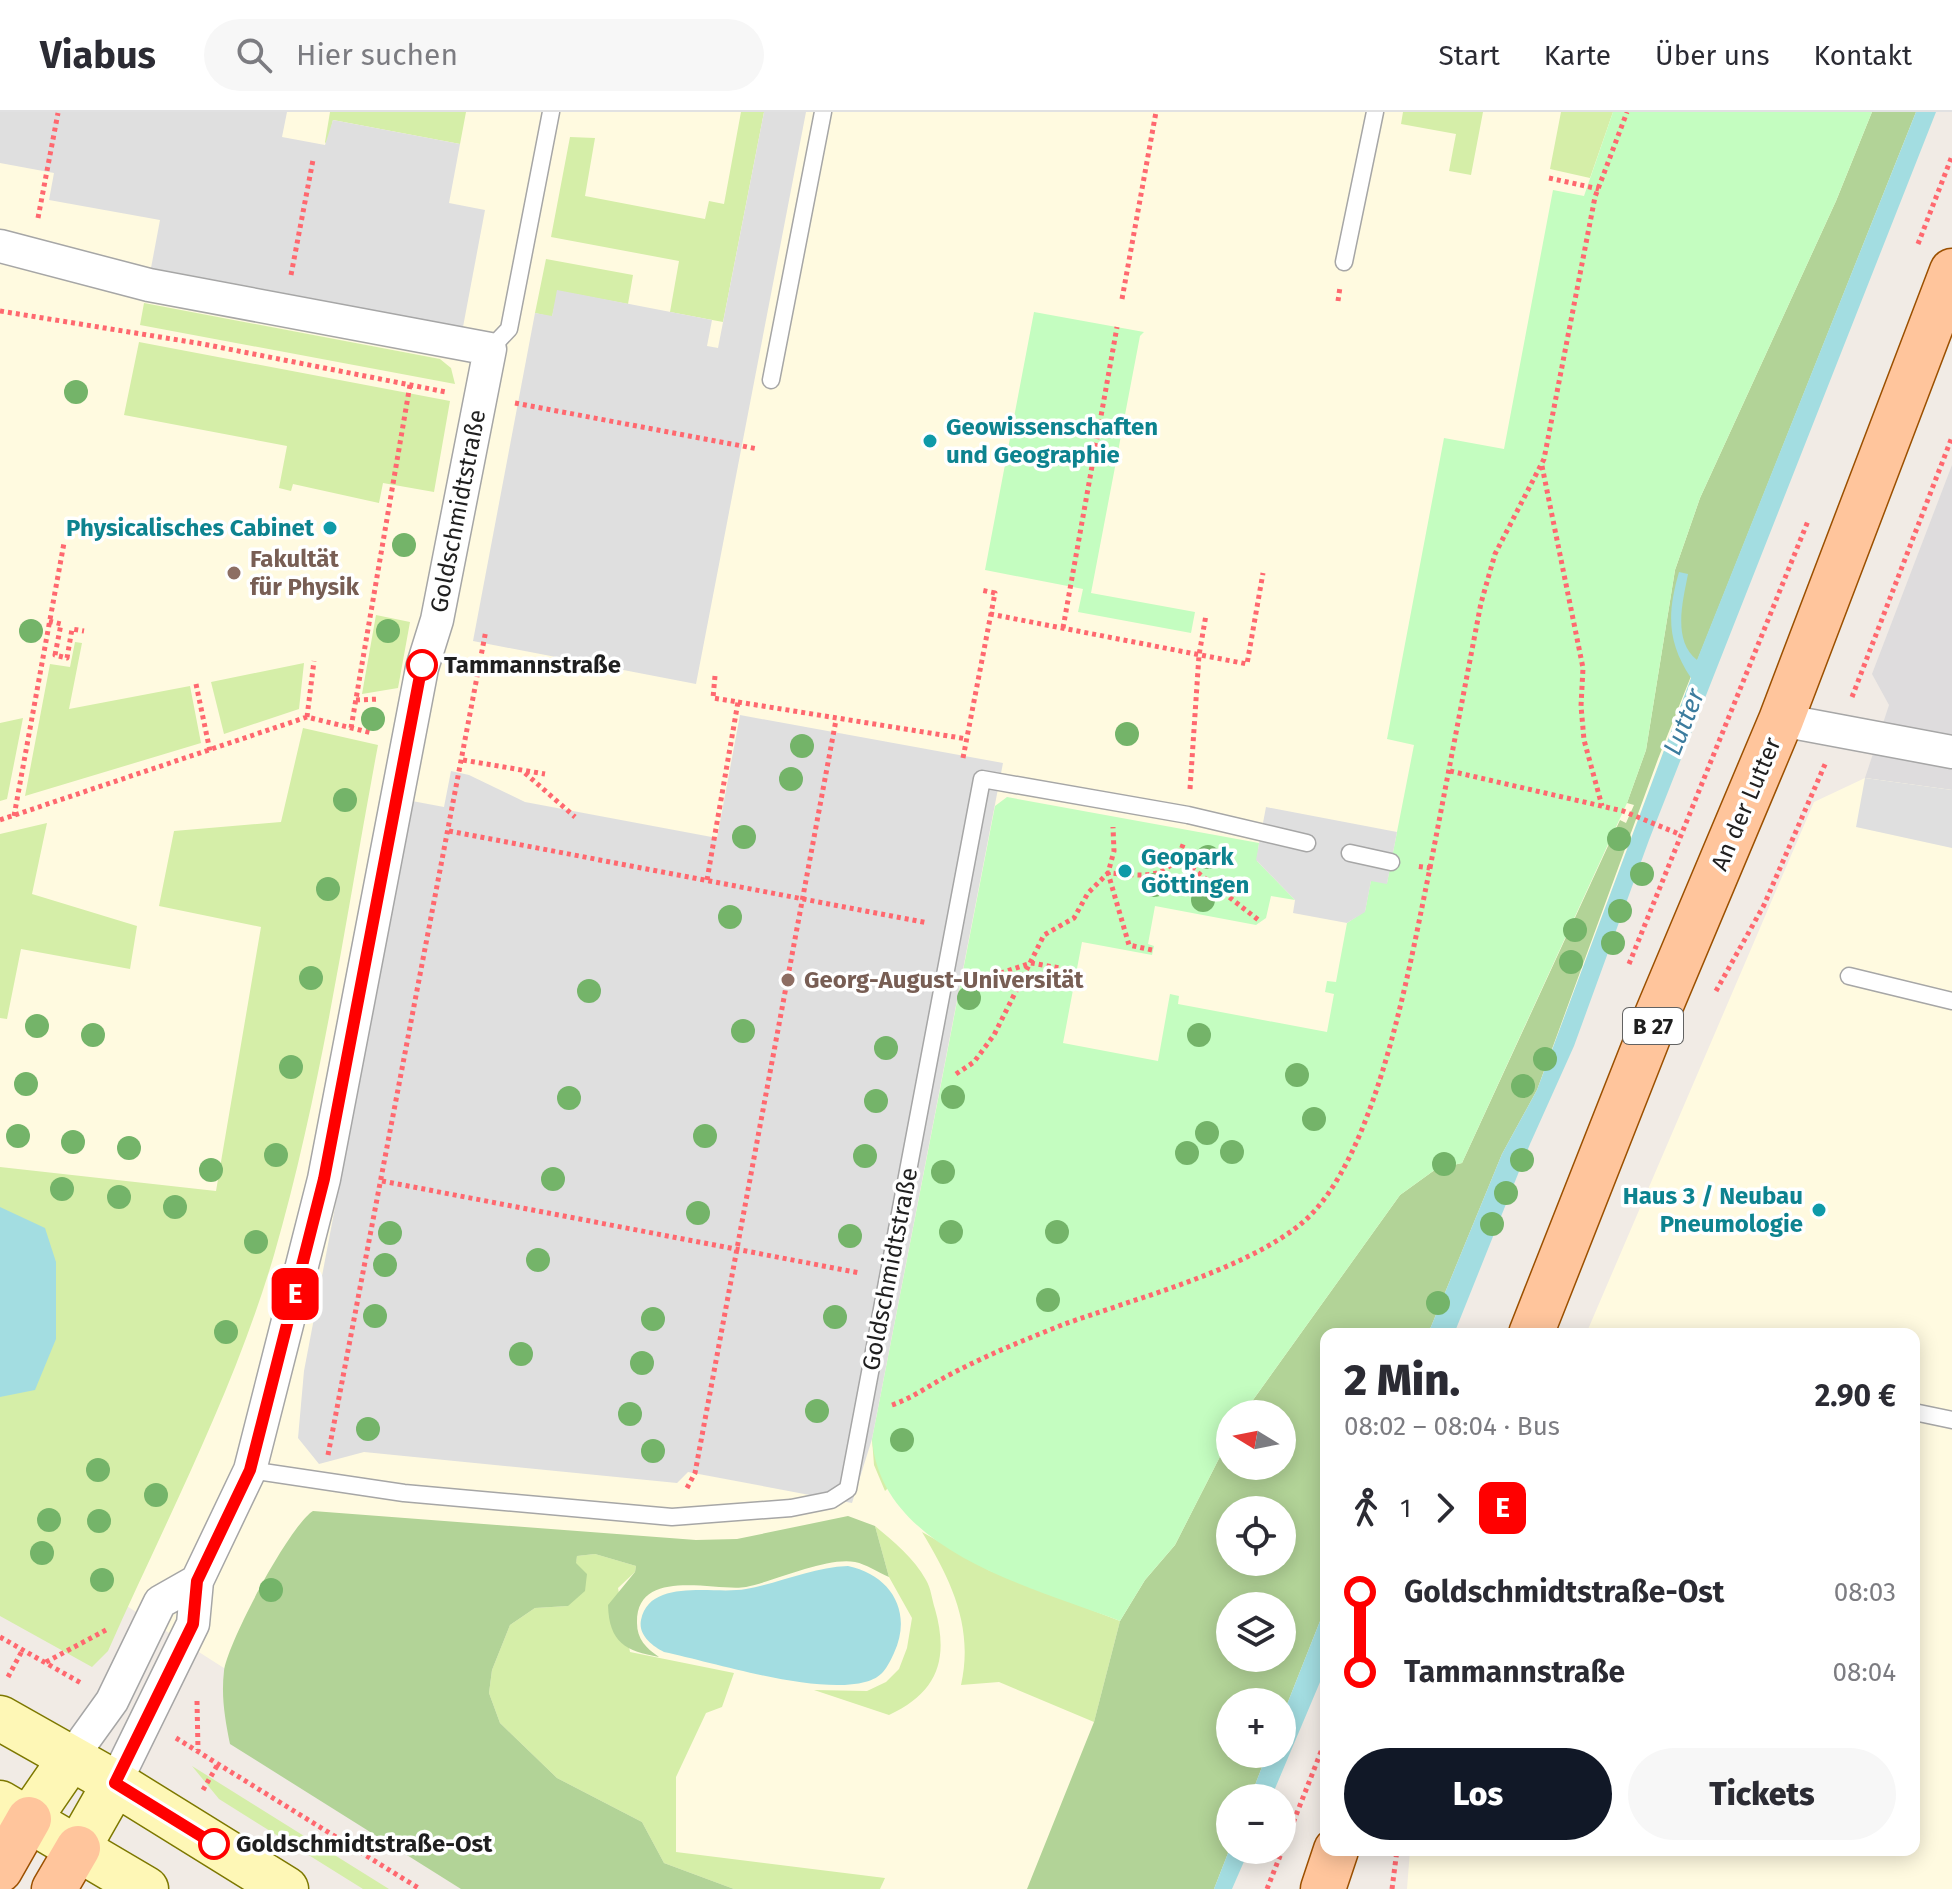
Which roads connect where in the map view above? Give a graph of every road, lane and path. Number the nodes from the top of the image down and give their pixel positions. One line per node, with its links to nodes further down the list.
1 (551, 112): 18 (lane)
2 (823, 112): 20 (lane)
3 (1156, 112): 14 (path)
4 (1375, 112): 12 (lane)
5 (1627, 112): 9 (path)
6 (58, 113): 11 (path)
7 (313, 160): 16 (path)
8 (1549, 178): 9 (path)
9 (1599, 189): 25 (path)
10 (0, 246): 11 (street)
11 (31, 255): 16 (street)
12 (1344, 262)
13 (1952, 271): 42 (main road, An der Lutter / B 27)
14 (1122, 299)
15 (0, 311): 19 (path)
16 (285, 311): 18 (street); 19 (path)
17 (1117, 327): 32 (path)
18 (490, 349): 22 (street, Goldschmidtstraße)
19 (276, 359): 21 (path)
20 (771, 380)
21 (410, 385): 22 (path); 44 (path)
22 (480, 399): 24 (path); 88 (street, Goldschmidtstraße)
23 (1952, 437): 45 (path)
24 (758, 449)
25 (1541, 465): 52 (path); 56 (path)
26 (64, 543): 31 (path)
27 (1263, 573): 35 (path)
28 (981, 590): 29 (path)
29 (990, 614): 32 (path); 46 (path)
30 (1206, 615): 35 (path)
31 (49, 621): 34 (path); 58 (path)
32 (1063, 628): 35 (path)
33 (486, 630): 49 (path)
34 (84, 631)
35 (1199, 655): 57 (path)
36 (314, 661): 40 (path)
37 (715, 676): 39 (path)
38 (196, 684): 47 (path)
39 (738, 702): 41 (path); 68 (path)
40 (307, 717): 43 (path); 47 (path)
41 (836, 720): 46 (path); 70 (path)
42 (1781, 720): 45 (street); 84 (main road, An der Lutter / B 27)
43 (338, 723)
44 (351, 728)
45 (1839, 731): 48 (street); 78 (path)
46 (967, 739): 50 (path)
47 (210, 751): 58 (path)
48 (1952, 752)
49 (463, 759): 51 (path); 61 (path)
50 (962, 763)
51 (522, 770): 53 (path); 59 (path)
52 (1450, 771): 56 (path); 66 (path)
53 (545, 774)
54 (1703, 779): 56 (path)
55 (1115, 802): 57 (lane, Goldschmidtstraße); 67 (path); 72 (lane, Goldschmidtstraße)
56 (1602, 806)
57 (1188, 815): 62 (lane, Goldschmidtstraße); 64 (path)
58 (13, 817): 60 (path)
59 (575, 817)
60 (0, 820)
61 (449, 831): 68 (path); 81 (path)
62 (1307, 843)
63 (1350, 853): 65 (lane)
64 (1179, 858): 67 (path); 71 (path)
65 (1391, 862)
66 (1430, 868)
67 (1108, 873): 73 (path); 74 (path)
68 (707, 880): 70 (path)
69 (1425, 891): 85 (path)
70 (804, 899): 72 (path); 82 (path)
71 (1261, 922)
72 (954, 928): 77 (lane, Goldschmidtstraße)
73 (1152, 950)
74 (1031, 963): 75 (path); 77 (path); 80 (path)
75 (1077, 971)
76 (1849, 976): 79 (lane)
77 (942, 992): 80 (lane, Goldschmidtstraße)
78 (1714, 996)
79 (1952, 1001)
80 (925, 1081): 83 (lane, Goldschmidtstraße)
81 (382, 1181): 82 (path); 89 (path)
82 (739, 1250): 83 (path); 90 (path)
83 (888, 1278): 85 (lane, Goldschmidtstraße)
84 (1533, 1328)
85 (864, 1407): 90 (lane, Goldschmidtstraße)
86 (1920, 1413): 87 (lane)
87 (1952, 1420)
88 (250, 1470): 89 (lane, Goldschmidtstraße); 91 (street, Goldschmidtstraße)
89 (322, 1483): 90 (lane, Goldschmidtstraße)
90 (672, 1517)
91 (197, 1581): 95 (street); 96 (street, Goldschmidtstraße)
92 (0, 1637): 93 (path)
93 (23, 1649): 94 (path); 95 (path)
94 (3, 1700): 98 (street)
95 (112, 1701): 98 (street)
96 (146, 1721): 99 (street, Goldschmidtstraße); 108 (path)
97 (1320, 1754): 109 (path)
98 (71, 1758): 99 (street); 100 (street)
99 (115, 1783): 101 (street); 107 (street)
100 (14, 1811): 101 (street); 104 (main road)
101 (78, 1848): 105 (main road); 106 (street)
102 (1334, 1856): 110 (main road)
103 (1396, 1856): 111 (path)
104 (0, 1870)
105 (54, 1889)
106 (146, 1889)
107 (286, 1889)
108 (420, 1889)
109 (1267, 1889)
110 (1323, 1889)
111 (1392, 1889)

